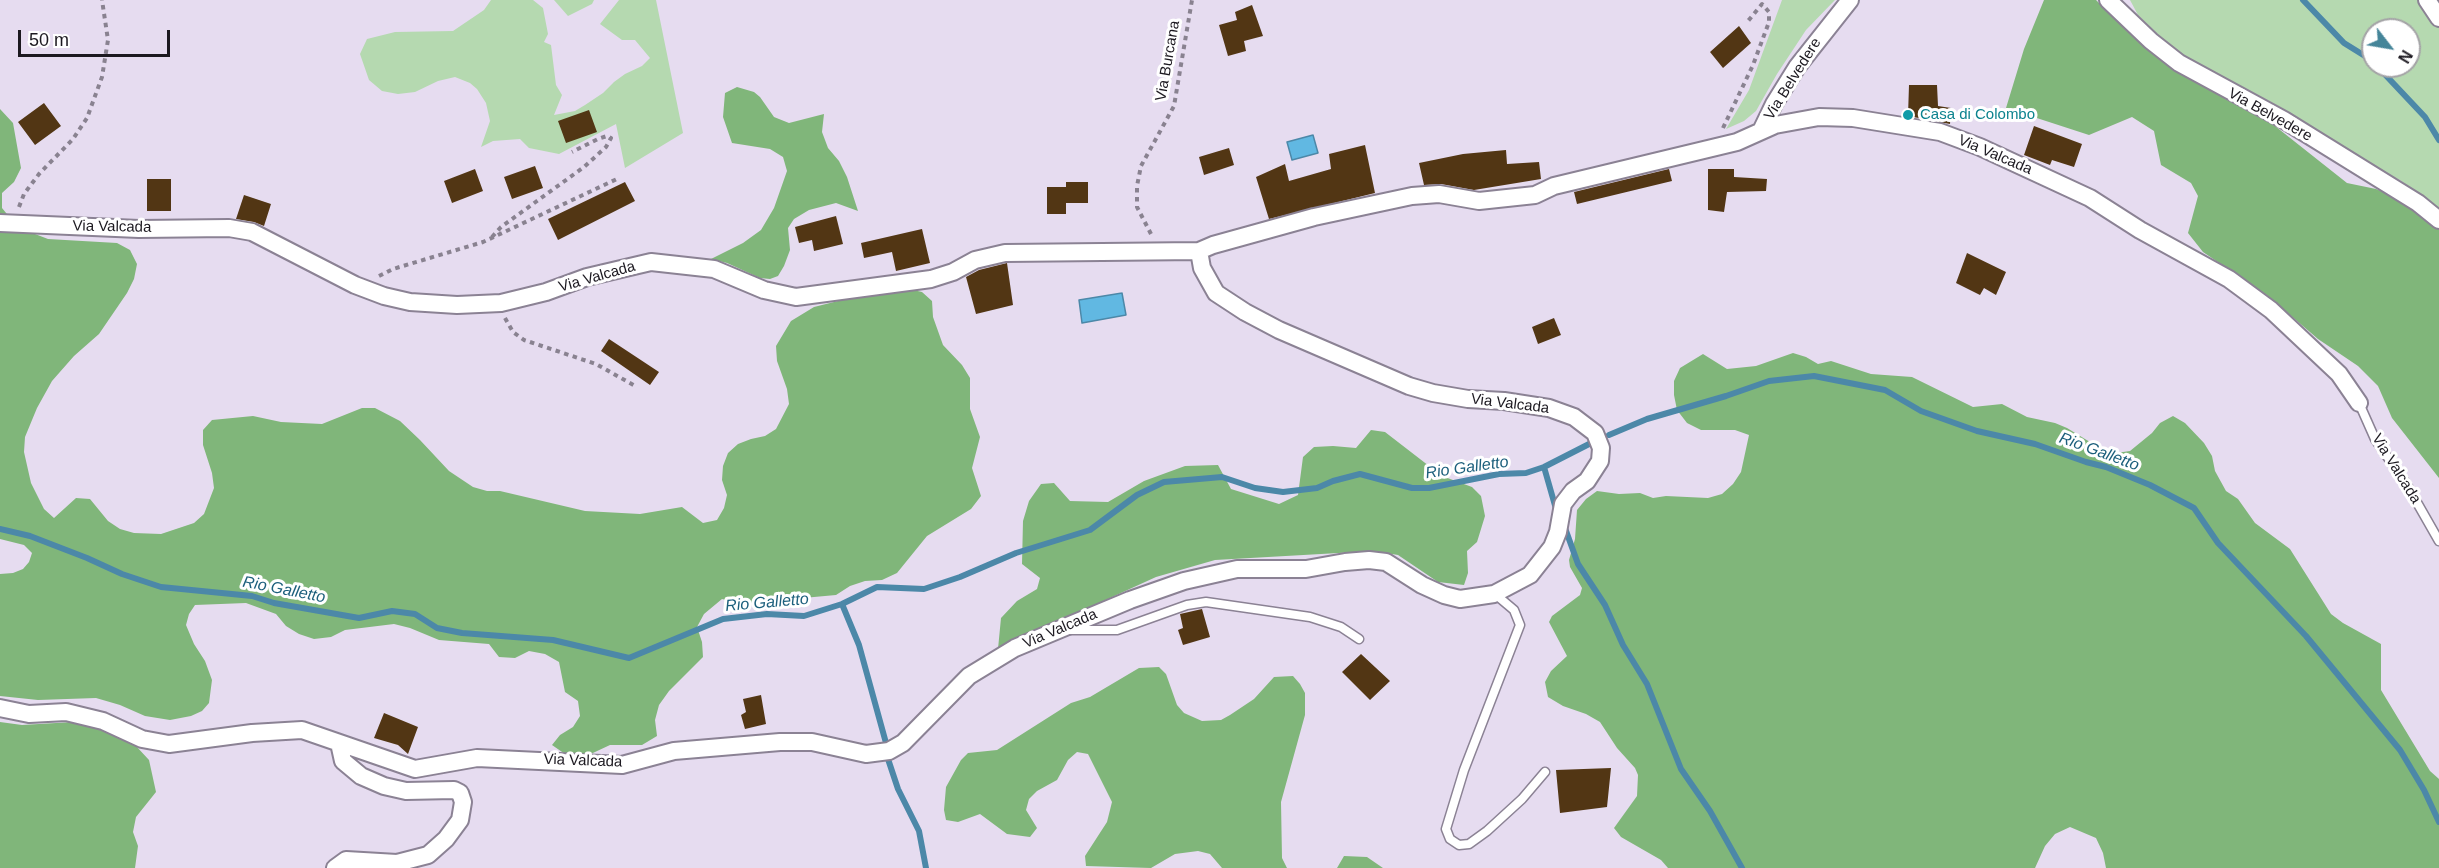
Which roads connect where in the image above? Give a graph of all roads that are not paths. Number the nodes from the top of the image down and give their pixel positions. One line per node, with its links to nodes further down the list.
1 (1850, 0): 5 (street, Via Belvedere)
2 (2108, 0): 6 (street, Via Belvedere)
3 (2427, 0): 4 (street)
4 (2439, 18)
5 (1761, 131): 8 (street, Via Valcada); 9 (street, Via Valcada)
6 (2439, 220)
7 (7, 222): 8 (street, Via Valcada)
8 (1199, 251): 11 (street, Via Valcada)
9 (2359, 403): 10 (lane, Via Valcada)
10 (2439, 542)
11 (1494, 594): 12 (street, Via Valcada); 16 (lane)
12 (1057, 630): 13 (lane); 15 (street, Via Valcada)
13 (1359, 639)
14 (0, 708): 15 (street, Via Valcada)
15 (339, 743): 17 (street)
16 (1545, 772)
17 (335, 868)

